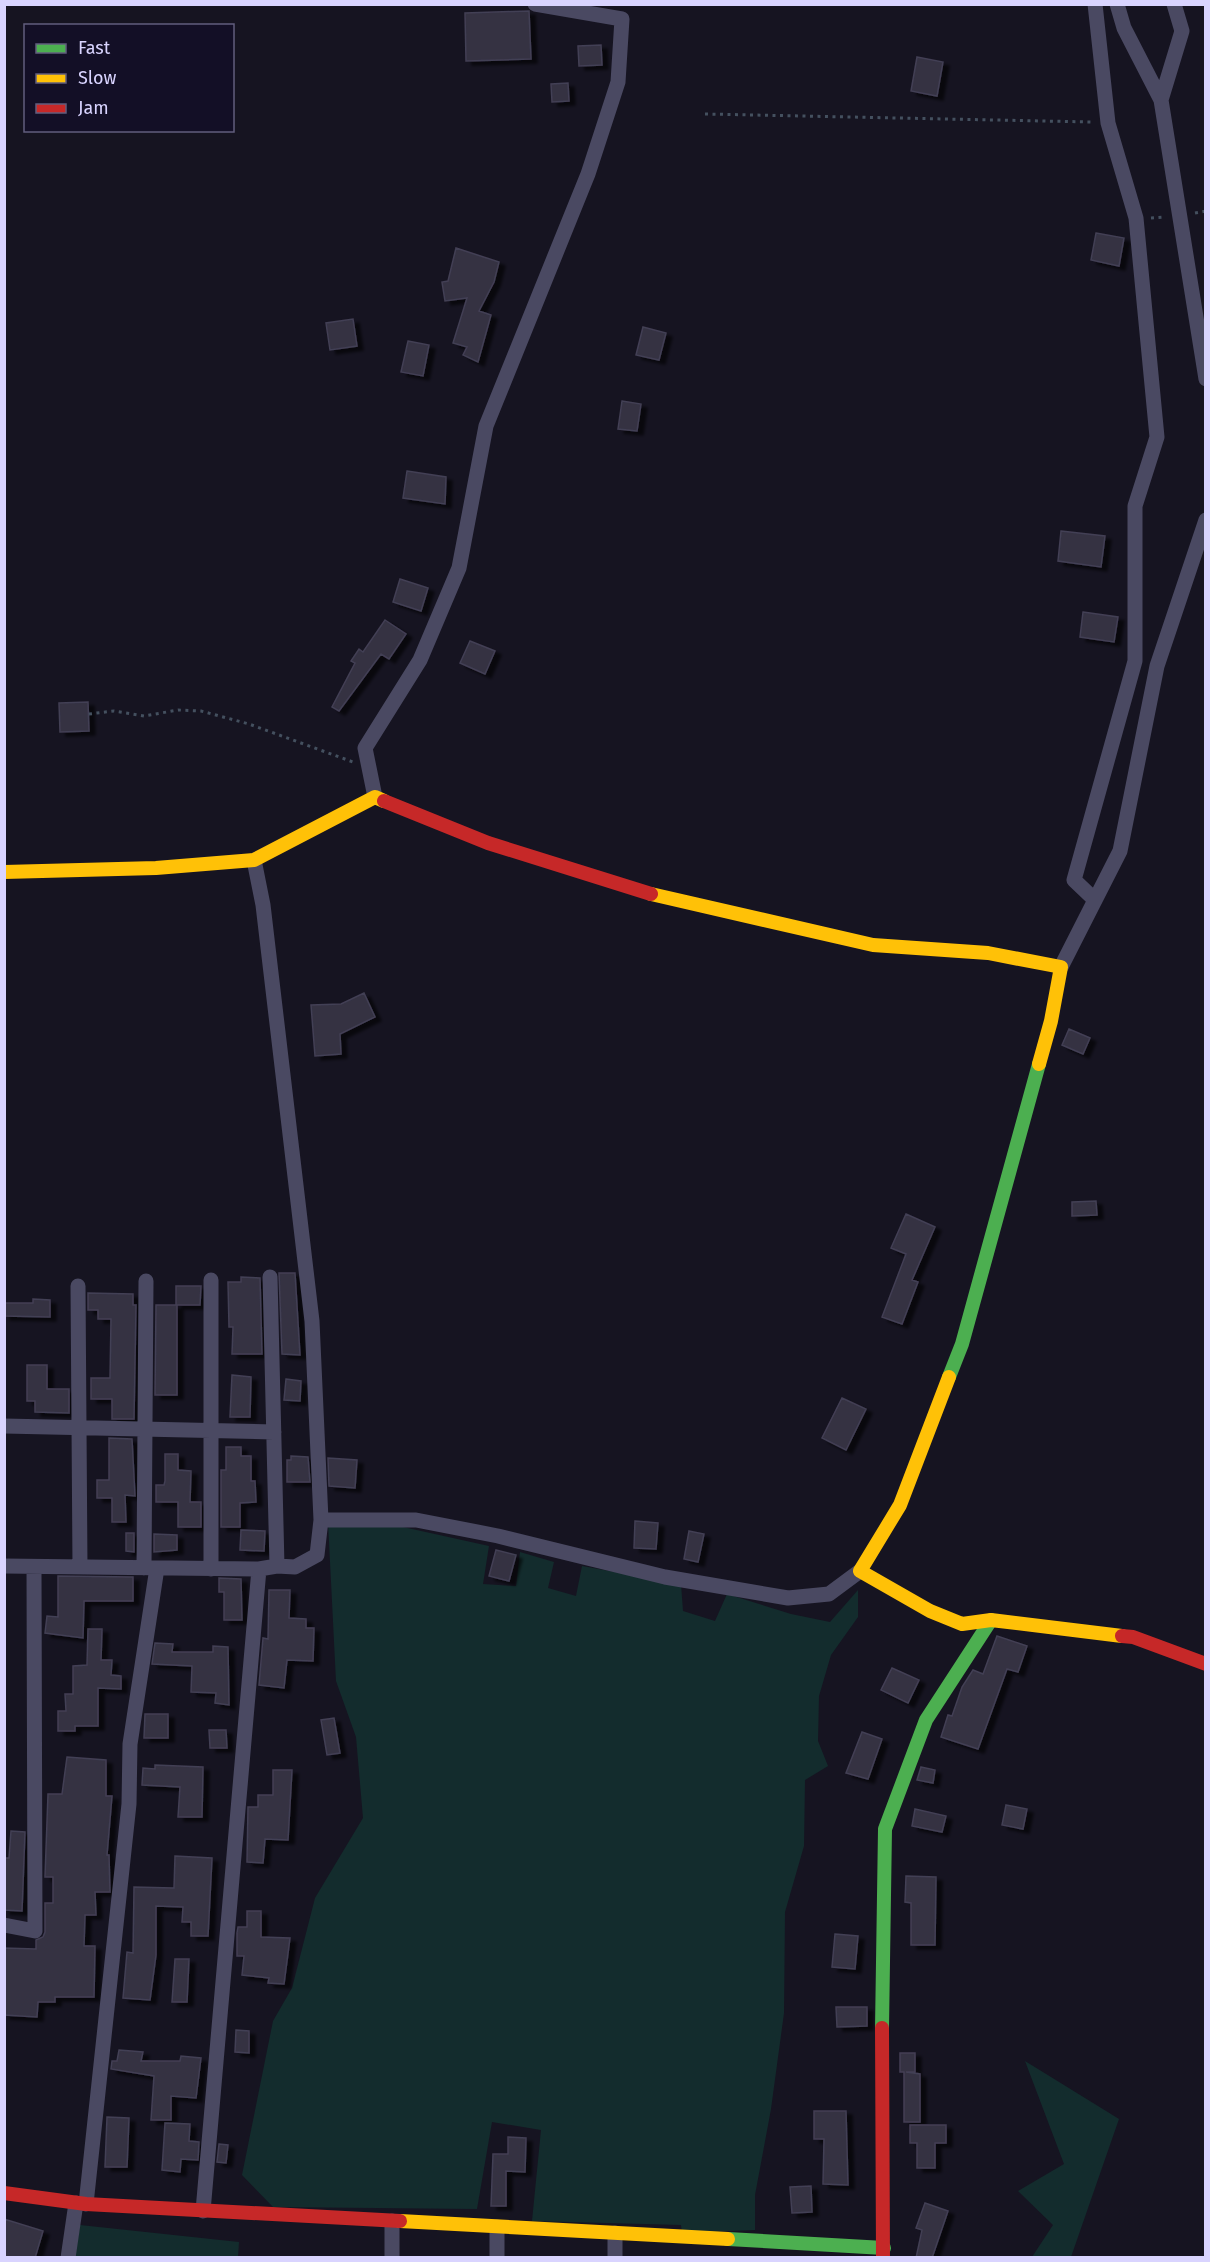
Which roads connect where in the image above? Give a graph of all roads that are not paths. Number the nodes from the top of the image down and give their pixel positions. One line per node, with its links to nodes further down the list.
1 (535, 4): 8 (street)
2 (1095, 4): 11 (street)
3 (1117, 4): 5 (street)
4 (1174, 4): 5 (street)
5 (1161, 100): 6 (street)
6 (1206, 379)
7 (1206, 520): 11 (street)
8 (375, 797): 9 (street); 12 (street)
9 (254, 860): 10 (street); 22 (street)
10 (4, 872)
11 (1095, 900): 12 (street)
12 (1061, 967): 30 (street)
13 (270, 1277): 21 (street)
14 (211, 1280): 20 (street)
15 (146, 1281): 19 (street)
16 (78, 1286): 18 (street)
17 (4, 1426): 18 (street)
18 (80, 1428): 19 (street); 26 (street)
19 (146, 1429): 20 (street); 27 (street)
20 (212, 1431): 21 (street); 28 (street)
21 (274, 1432): 24 (street)
22 (321, 1520): 24 (street); 30 (street)
23 (4, 1566): 25 (street)
24 (277, 1566): 29 (street)
25 (34, 1567): 26 (street); 33 (street)
26 (80, 1567): 27 (street)
27 (151, 1568): 28 (street); 35 (street)
28 (211, 1569): 29 (street)
29 (259, 1569): 36 (street)
30 (860, 1571): 31 (street)
31 (991, 1620): 32 (street); 40 (street)
32 (1206, 1664)
33 (4, 1925)
34 (4, 2193): 35 (street)
35 (81, 2204): 36 (street); 41 (street)
36 (203, 2211): 37 (street)
37 (392, 2221): 38 (street); 42 (street)
38 (497, 2227): 39 (street); 43 (street)
39 (615, 2234): 40 (street); 44 (street)
40 (884, 2253)
41 (68, 2258)
42 (392, 2258)
43 (497, 2258)
44 (615, 2258)

